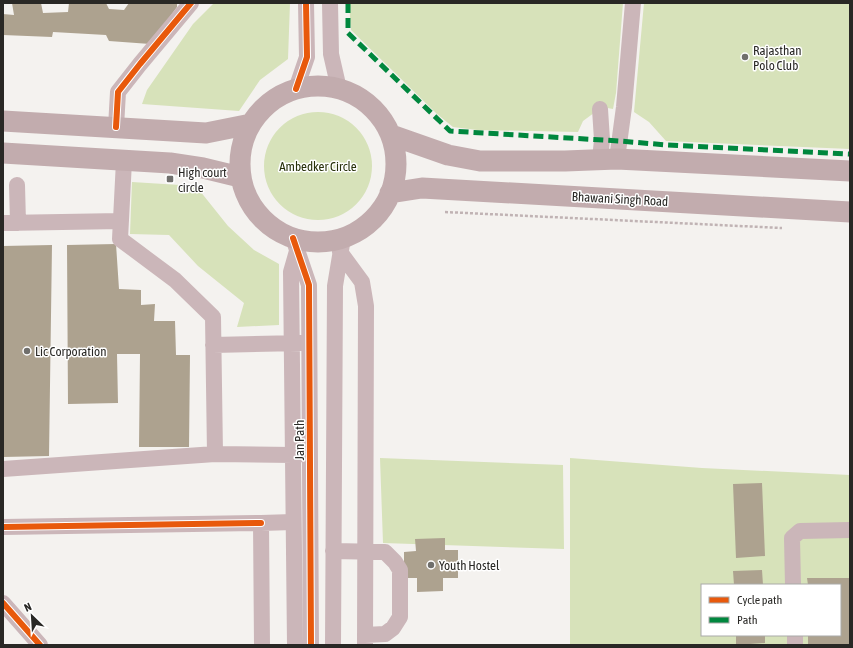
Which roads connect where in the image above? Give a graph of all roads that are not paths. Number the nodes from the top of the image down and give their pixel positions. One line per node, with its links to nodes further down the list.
1 (192, 3): 10 (street)
2 (306, 3): 5 (street)
3 (330, 3): 6 (street)
4 (632, 3): 13 (street)
5 (296, 89): 6 (main road); 9 (main road)
6 (340, 89): 11 (main road)
7 (600, 109): 13 (street)
8 (3, 121): 10 (main road)
9 (251, 124): 10 (main road); 16 (main road)
10 (116, 127)
11 (391, 135): 13 (main road); 18 (main road)
12 (3, 153): 14 (main road)
13 (608, 159): 15 (main road)
14 (124, 161): 16 (main road); 20 (street)
15 (850, 171)
16 (240, 177): 22 (main road)
17 (17, 186): 21 (street)
18 (390, 193): 19 (main road, Bhawani Singh Road); 23 (main road)
19 (850, 212)
20 (121, 221): 21 (street); 26 (street)
21 (11, 223)
22 (295, 244): 23 (main road); 24 (street, Jan Path); 25 (street)
23 (341, 245): 35 (street); 36 (street)
24 (309, 342): 25 (street); 27 (street, Jan Path)
25 (291, 343): 26 (street); 29 (street)
26 (213, 345): 28 (street)
27 (310, 453): 29 (street); 43 (street, Jan Path)
28 (215, 454): 29 (street); 30 (street)
29 (293, 455): 32 (street)
30 (3, 469)
31 (261, 522): 32 (street); 33 (street); 41 (street)
32 (293, 522): 42 (street)
33 (3, 527)
34 (850, 530): 37 (street)
35 (333, 551): 36 (street); 44 (street)
36 (365, 551): 39 (street); 39 (street)
37 (793, 584)
38 (3, 603): 40 (street)
39 (365, 640)
40 (40, 645)
41 (262, 645)
42 (295, 645)
43 (311, 645)
44 (333, 645)

